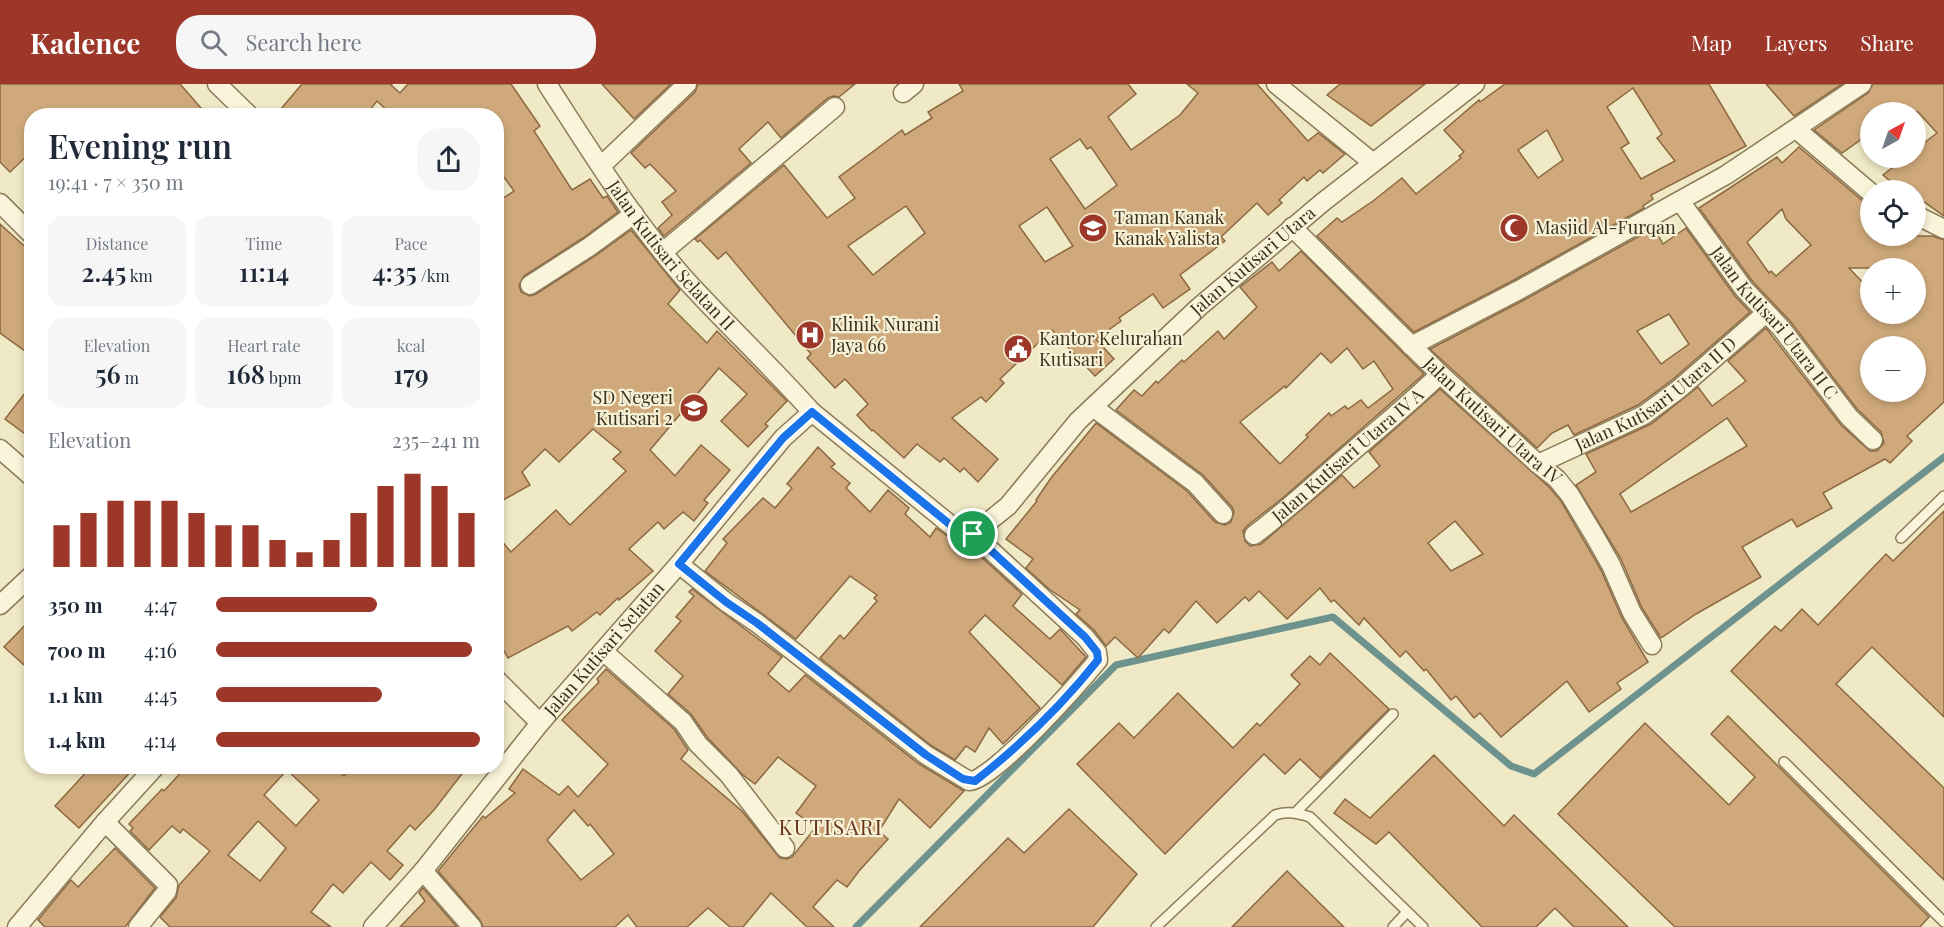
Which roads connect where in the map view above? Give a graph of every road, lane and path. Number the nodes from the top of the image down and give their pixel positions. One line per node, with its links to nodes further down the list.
1 (217, 84): 8 (street)
2 (547, 84): 11 (street, Jalan Kutisari Selatan II)
3 (687, 84): 11 (street)
4 (1276, 84): 10 (street)
5 (1474, 84): 10 (street, Jalan Kutisari Utara)
6 (1862, 84): 9 (street)
7 (835, 107): 20 (street)
8 (242, 108)
9 (1796, 129): 12 (street); 13 (street)
10 (1372, 162): 17 (street, Jalan Kutisari Utara)
11 (601, 166): 15 (street, Jalan Kutisari Selatan II)
12 (1860, 183)
13 (1680, 201): 22 (street, Jalan Kutisari Utara II C); 23 (street)
14 (0, 203): 18 (street)
15 (634, 214): 20 (street, Jalan Kutisari Selatan II); 21 (street)
16 (1926, 220): 19 (street)
17 (1292, 227): 23 (street, Jalan Kutisari Utara IV); 25 (street, Jalan Kutisari Utara)
18 (24, 228)
19 (1944, 229)
20 (663, 252): 26 (street, Jalan Kutisari Selatan II)
21 (530, 285)
22 (1766, 313): 27 (street, Jalan Kutisari Utara II C); 29 (street, Jalan Kutisari Utara II D)
23 (1411, 346): 24 (street, Jalan Kutisari Utara IV)
24 (1440, 374): 29 (street, Jalan Kutisari Utara IV); 34 (street, Jalan Kutisari Utara IV A)
25 (1093, 407): 32 (street); 33 (street, Jalan Kutisari Utara)
26 (812, 412): 33 (street); 36 (street, Jalan Kutisari Selatan)
27 (1873, 440)
28 (0, 449): 30 (street)
29 (1538, 464): 39 (street, Jalan Kutisari Utara IV)
30 (24, 470)
31 (1944, 496): 35 (lane)
32 (1223, 514)
33 (973, 534): 36 (street)
34 (1254, 535)
35 (1901, 538)
36 (679, 564): 40 (street, Jalan Kutisari Selatan)
37 (24, 582): 38 (street)
38 (0, 605)
39 (1652, 645)
40 (603, 651): 43 (street, Jalan Kutisari Selatan); 50 (street)
41 (504, 687): 43 (street, Jalan Kutisari Selatan)
42 (1393, 714): 48 (lane)
43 (540, 723): 45 (street)
44 (1784, 762): 53 (lane)
45 (504, 769)
46 (149, 774): 49 (street)
47 (500, 774): 51 (street)
48 (1296, 812): 52 (lane); 58 (lane)
49 (105, 822): 54 (street); 55 (street)
50 (785, 848)
51 (423, 871): 56 (street); 57 (street)
52 (1407, 912): 59 (lane); 60 (lane)
53 (1943, 921): 61 (lane)
54 (17, 927)
55 (138, 927)
56 (373, 927)
57 (472, 927)
58 (1156, 927)
59 (1393, 927)
60 (1423, 927)
61 (1934, 927)

